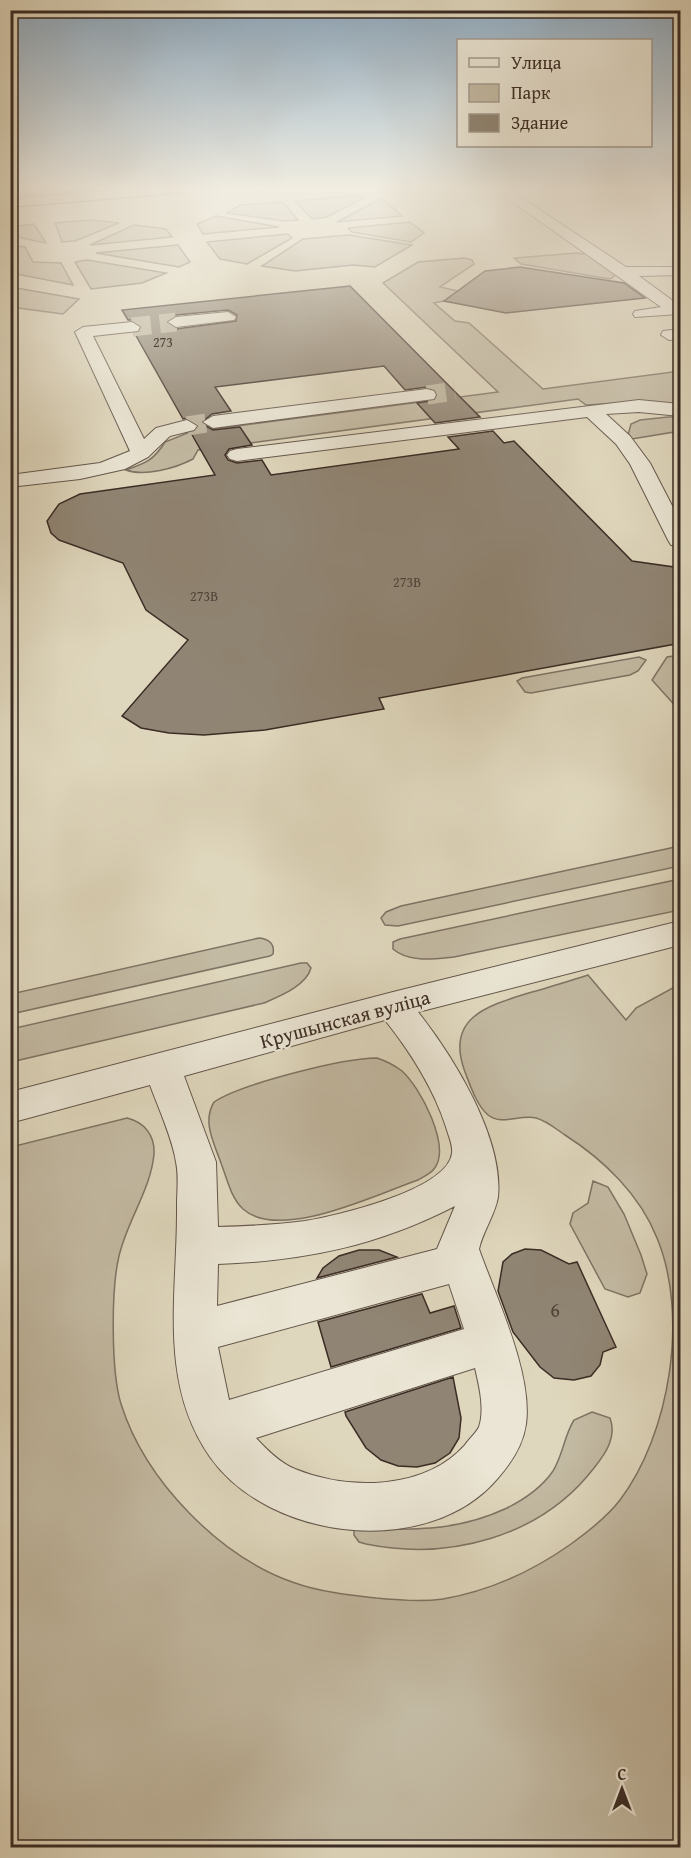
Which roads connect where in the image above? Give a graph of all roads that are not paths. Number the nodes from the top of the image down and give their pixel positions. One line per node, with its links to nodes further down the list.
1 (627, 275): 2 (lane)
2 (678, 312): 3 (lane)
3 (641, 314)
4 (228, 317): 5 (lane)
5 (176, 322)
6 (132, 327): 12 (lane)
7 (427, 395): 10 (lane)
8 (591, 410): 9 (lane); 13 (lane); 15 (lane)
9 (681, 410)
10 (213, 422)
11 (187, 426): 12 (lane)
12 (141, 453): 14 (lane)
13 (237, 455)
14 (15, 482)
15 (679, 540)
16 (681, 933): 17 (lane, Крушынская вуліца)
17 (393, 1005): 18 (lane, Крушынская вуліца); 20 (lane)
18 (163, 1068): 19 (lane, Крушынская вуліца); 21 (lane)
19 (10, 1108)
20 (472, 1150): 21 (lane); 22 (lane)
21 (198, 1246): 23 (lane)
22 (461, 1262): 23 (lane); 24 (lane)
23 (195, 1332): 25 (lane)
24 (490, 1342): 25 (lane); 25 (lane)
25 (218, 1427)

